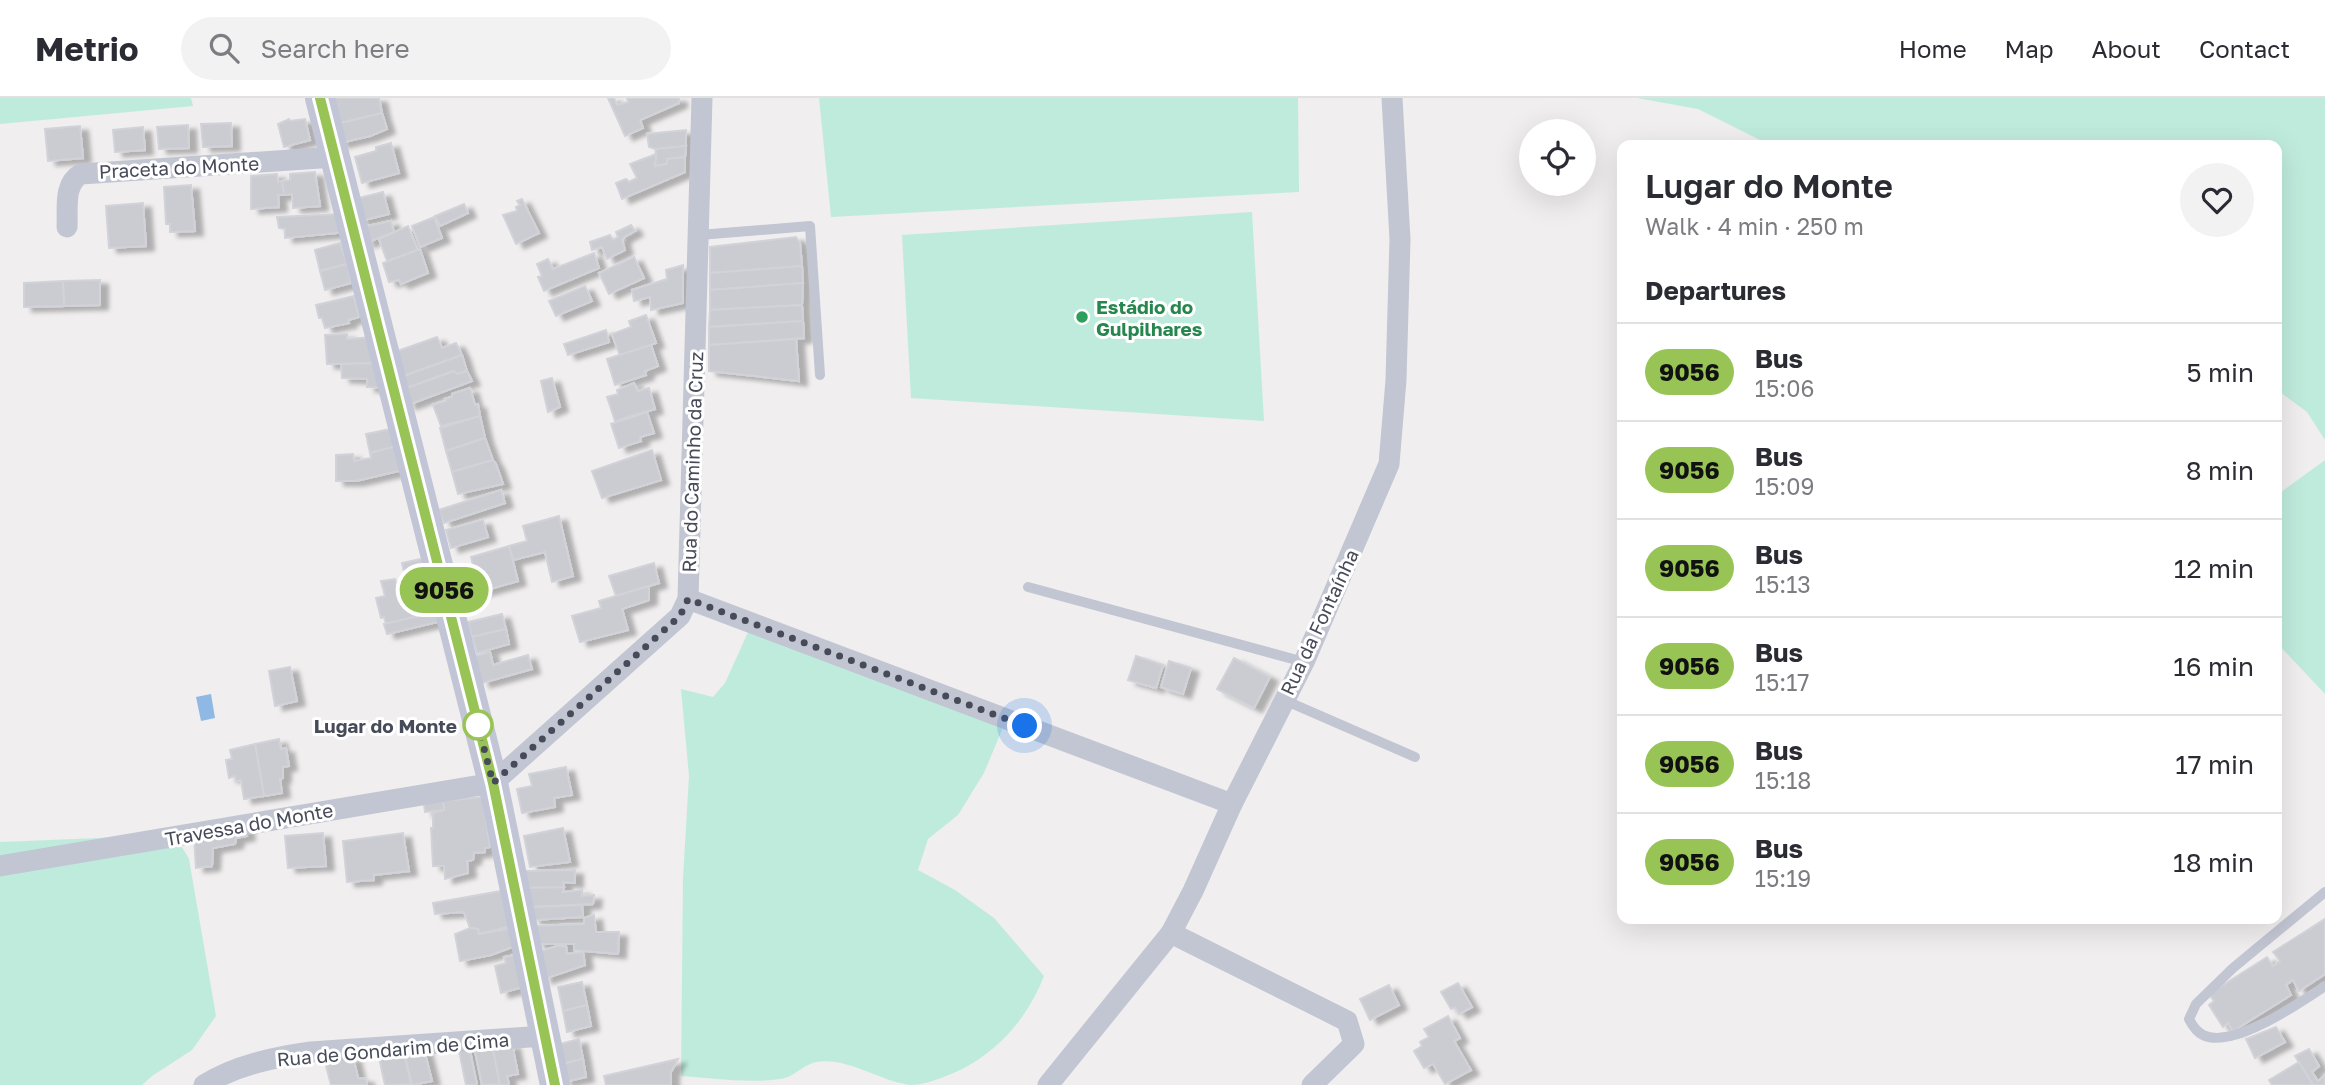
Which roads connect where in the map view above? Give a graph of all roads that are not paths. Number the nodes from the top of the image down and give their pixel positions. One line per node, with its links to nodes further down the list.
1 (320, 98): 4 (street)
2 (702, 98): 6 (street, Rua do Caminho da Cruz)
3 (1392, 98): 10 (street, Rua da Fontaínha)
4 (335, 158): 5 (street, Praceta do Monte); 13 (street)
5 (67, 227)
6 (699, 235): 7 (lane); 9 (street, Rua do Caminho da Cruz)
7 (820, 375)
8 (1028, 587): 10 (lane)
9 (688, 599): 13 (street, Rua do Caminho da Cruz); 14 (street)
10 (1304, 662): 11 (street, Rua da Fontaínha)
11 (1283, 700): 12 (lane); 14 (street, Rua da Fontaínha)
12 (1415, 757)
13 (493, 783): 15 (street, Travessa do Monte); 19 (street)
14 (1232, 804): 17 (street, Rua da Fontaínha)
15 (2, 868)
16 (2325, 892): 18 (lane)
17 (1171, 933): 22 (street, Rua da Fontaínha); 23 (street)
18 (2325, 986)
19 (544, 1036): 20 (street, Rua de Gondarim de Cima); 21 (street)
20 (204, 1085)
21 (555, 1085)
22 (1048, 1085)
23 (1312, 1085)

